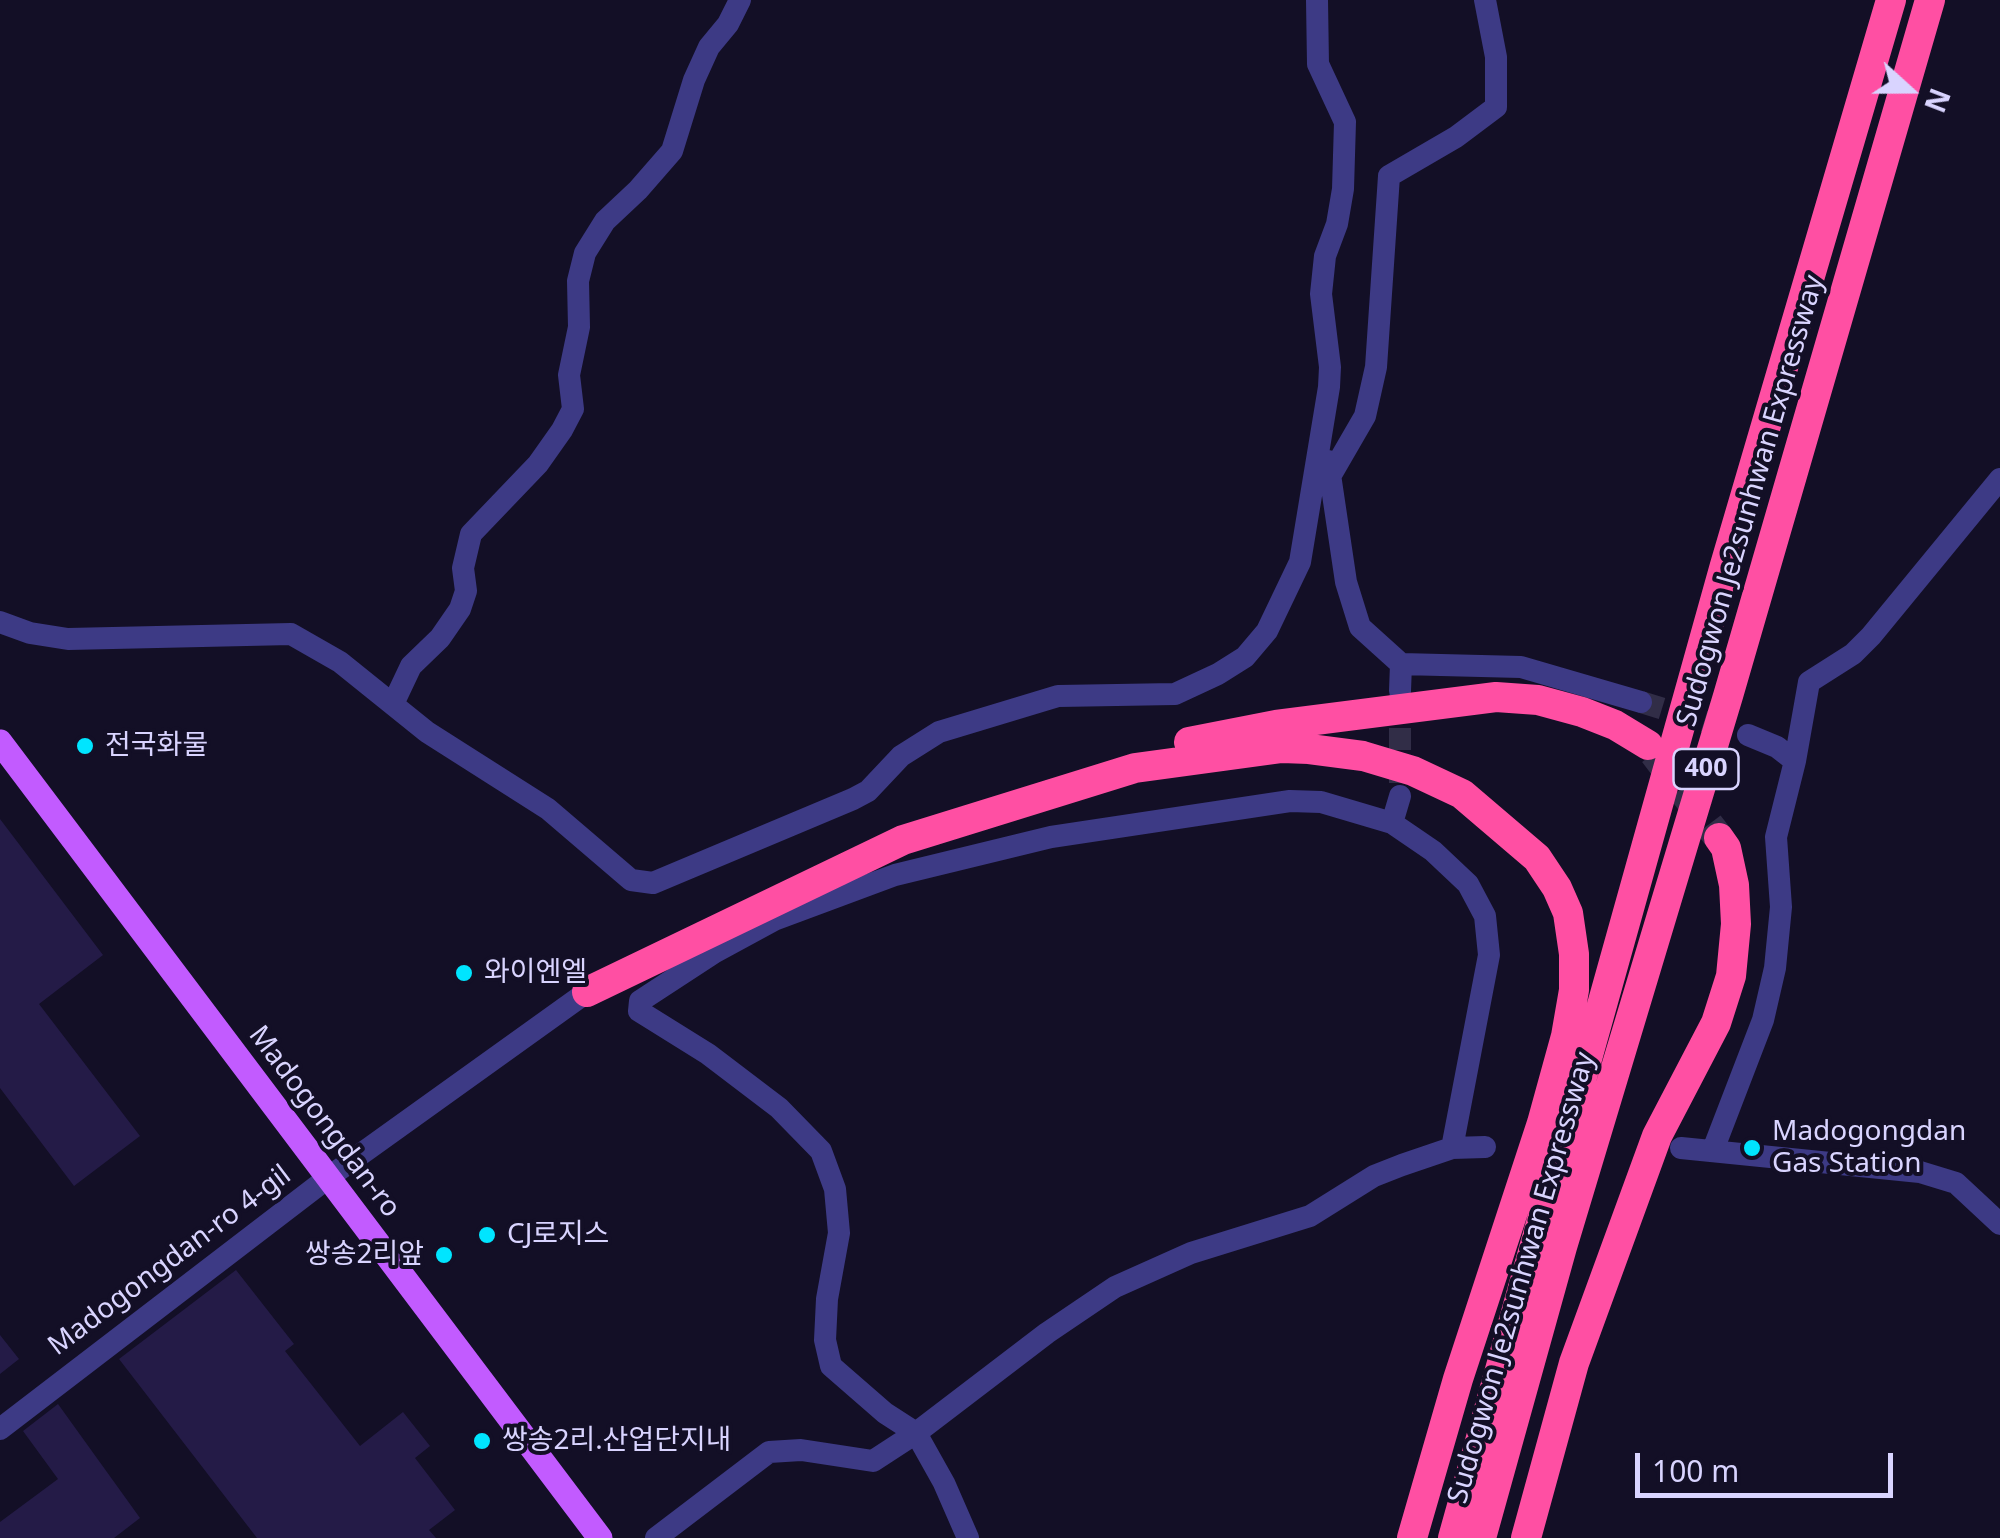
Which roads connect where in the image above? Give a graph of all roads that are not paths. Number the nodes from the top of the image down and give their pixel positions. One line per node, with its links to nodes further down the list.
1 (740, 0): 13 (street)
2 (1317, 0): 6 (street)
3 (1485, 0): 7 (street)
4 (1891, 0): 34 (highway, Sudogwon Je2sunhwan Expressway / 400)
5 (1930, 0): 35 (highway, Sudogwon Je2sunhwan Expressway / 400)
6 (1319, 436): 7 (street); 13 (street)
7 (1332, 472): 10 (street)
8 (2000, 479): 17 (street)
9 (0, 622): 13 (street)
10 (1401, 664): 11 (street); 12 (street)
11 (1400, 692)
12 (1641, 702)
13 (393, 704)
14 (1748, 735): 17 (street)
15 (0, 742): 26 (main road, Madogongdan-ro)
16 (1648, 745): 21 (highway)
17 (1795, 762): 25 (street)
18 (1400, 796): 19 (street)
19 (1392, 823): 23 (street); 29 (street)
20 (1719, 838): 36 (highway)
21 (587, 992): 26 (street, Madogongdan-ro 4-gil); 33 (highway)
22 (1484, 1147): 23 (street)
23 (1452, 1148): 29 (street)
24 (1681, 1148): 25 (street)
25 (1713, 1150): 27 (street)
26 (329, 1178): 28 (street, Madogongdan-ro 4-gil); 30 (main road, Madogongdan-ro)
27 (2000, 1224)
28 (0, 1430)
29 (916, 1433): 31 (street); 32 (street)
30 (600, 1538)
31 (656, 1538)
32 (968, 1538)
33 (1412, 1538)
34 (1453, 1538)
35 (1481, 1538)
36 (1526, 1538)

